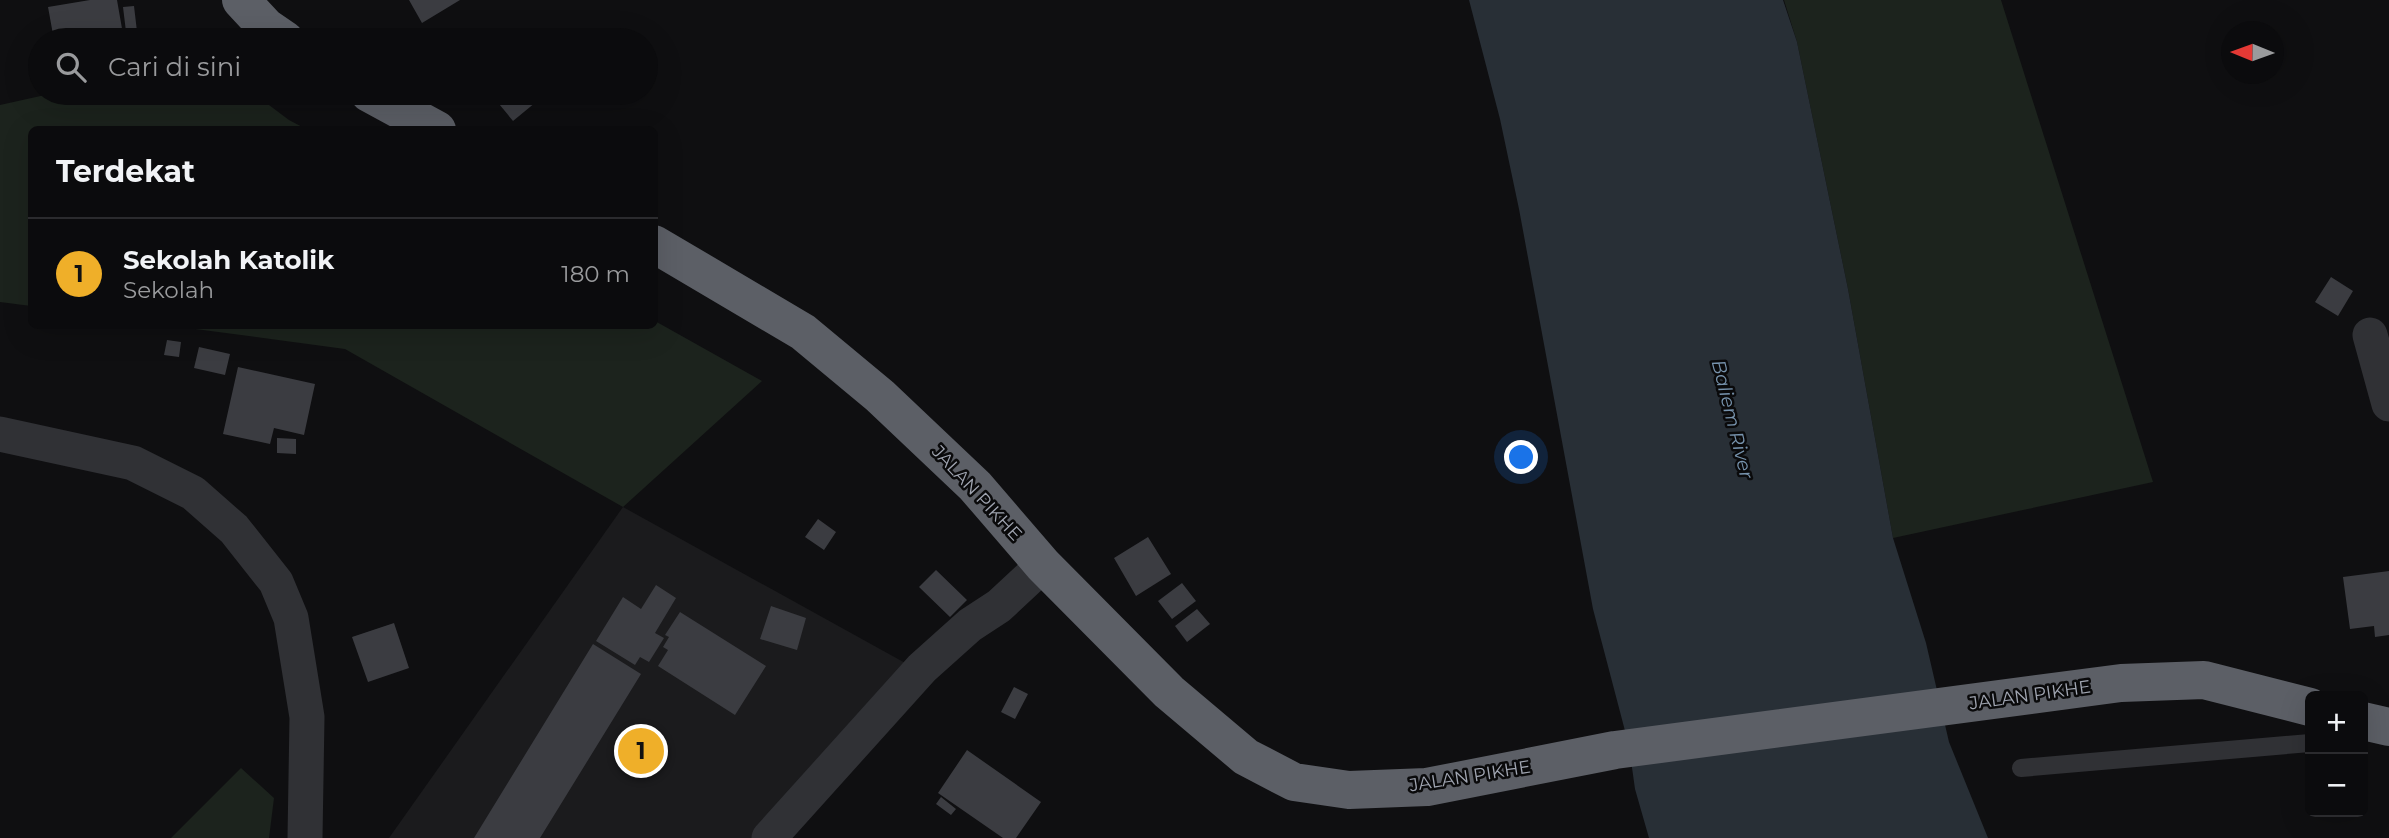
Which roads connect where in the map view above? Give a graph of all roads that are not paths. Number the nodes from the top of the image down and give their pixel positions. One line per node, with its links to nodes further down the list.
1 (241, 0): 2 (highway)
2 (267, 28)
3 (391, 105): 4 (highway)
4 (430, 126)
5 (658, 246): 9 (highway, JALAN PIKHE)
6 (2370, 335): 7 (street)
7 (2389, 404)
8 (0, 435): 13 (street)
9 (1043, 565): 10 (highway, JALAN PIKHE); 14 (street)
10 (2305, 706)
11 (2305, 743): 12 (lane)
12 (2021, 768)
13 (305, 838)
14 (769, 838)

